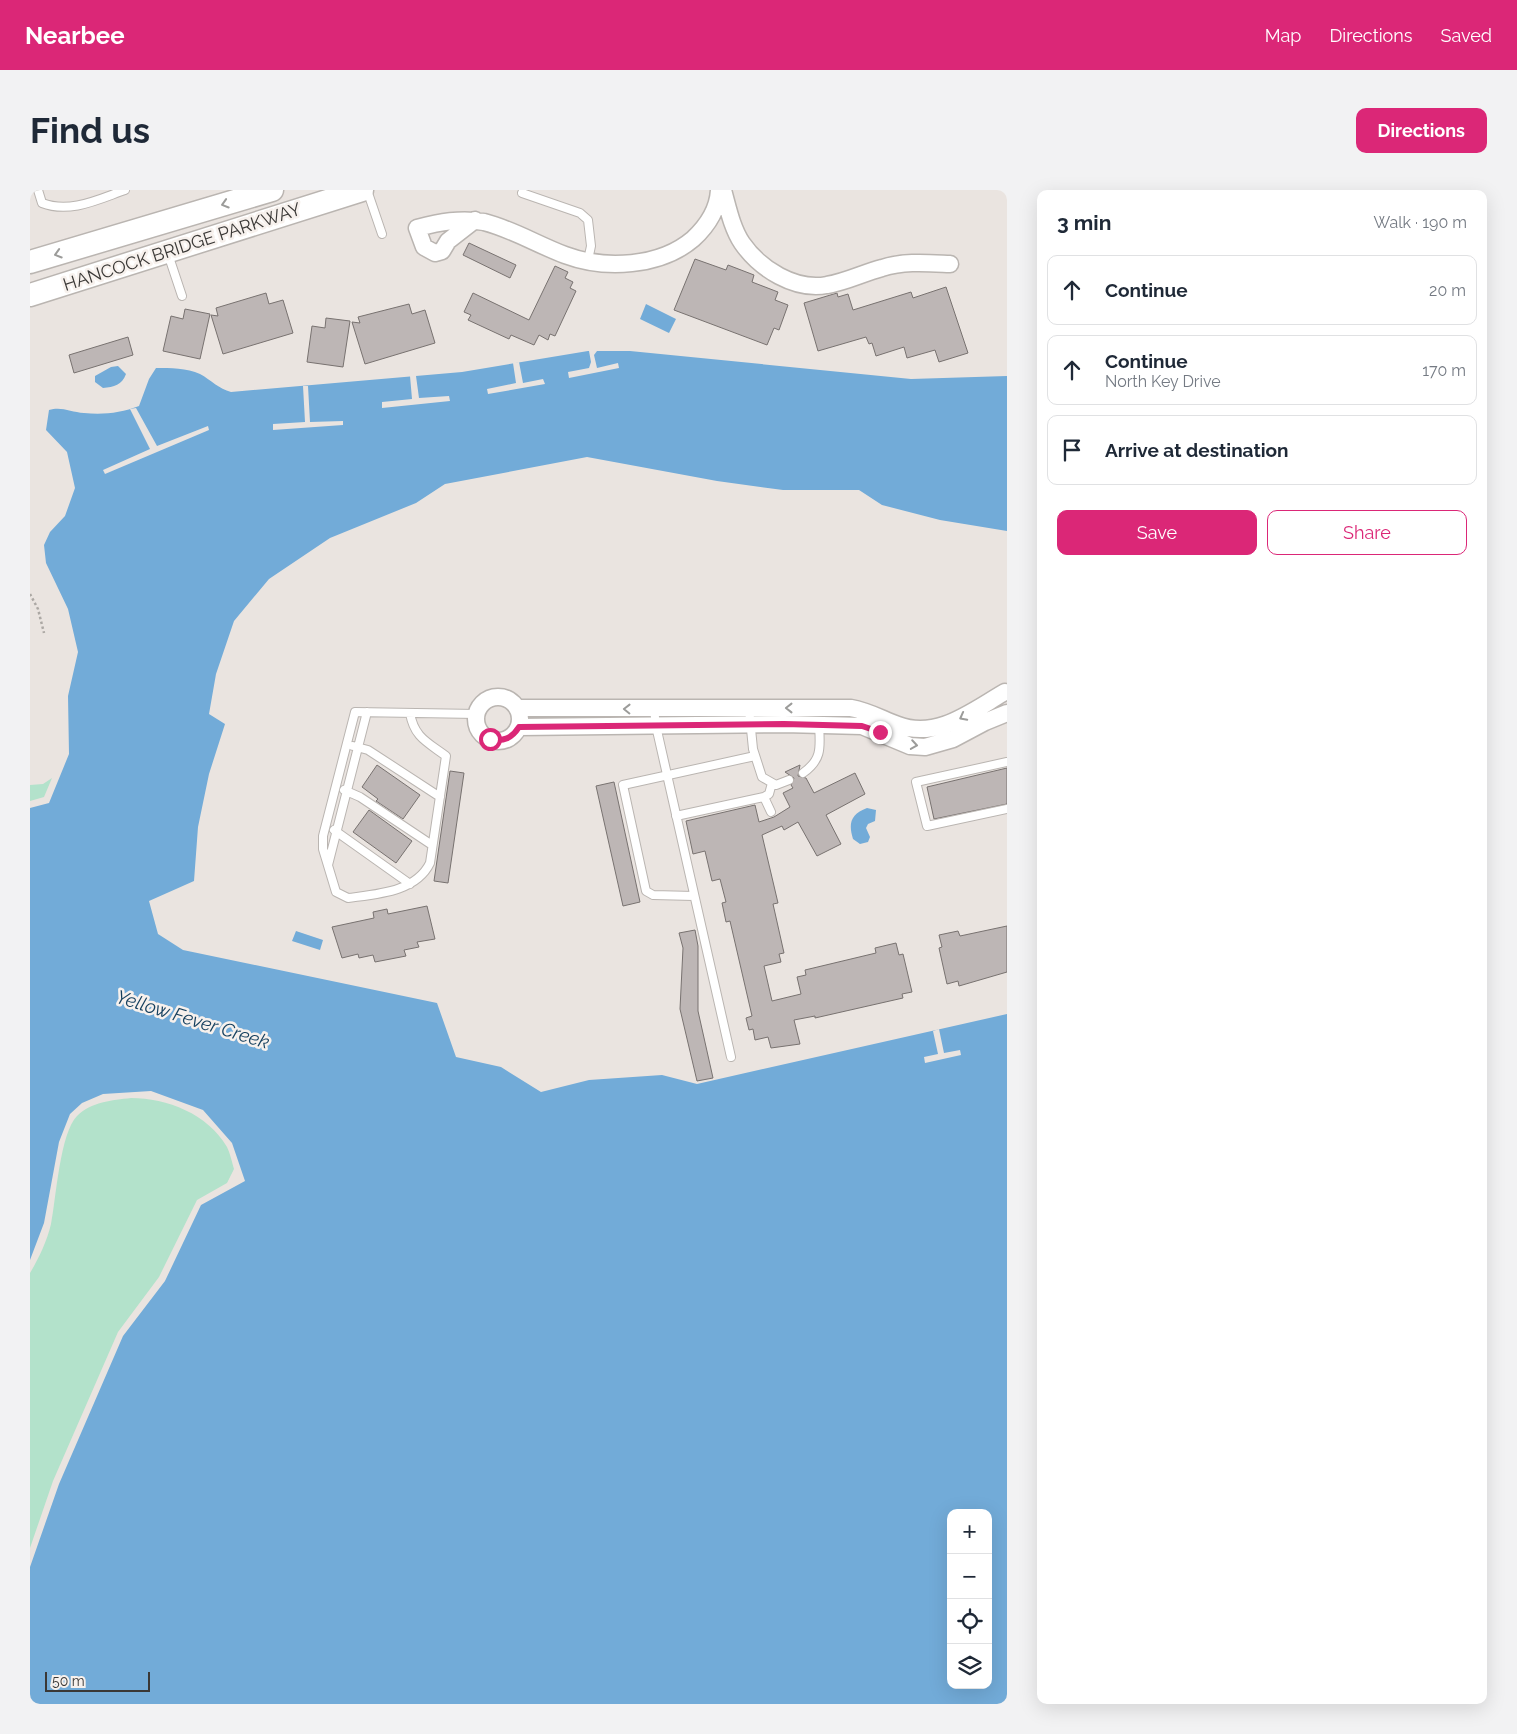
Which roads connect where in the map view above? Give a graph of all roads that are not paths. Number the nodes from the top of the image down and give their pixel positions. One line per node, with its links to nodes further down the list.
1 (38, 190): 7 (lane)
2 (125, 190): 7 (lane)
3 (272, 190): 15 (main road, HANCOCK BRIDGE PARKWAY, one-way to 15)
4 (362, 190): 13 (main road, HANCOCK BRIDGE PARKWAY)
5 (367, 190): 12 (lane)
6 (721, 190): 10 (street); 11 (street)
7 (112, 192)
8 (522, 193): 14 (lane)
9 (476, 220): 14 (street)
10 (707, 224): 11 (street); 14 (street)
11 (734, 226): 16 (street)
12 (382, 234)
13 (167, 252): 17 (main road, HANCOCK BRIDGE PARKWAY); 18 (lane)
14 (588, 260)
15 (30, 262)
16 (950, 264)
17 (30, 295)
18 (182, 296)
19 (1006, 691): 21 (street, one-way to 21)
20 (517, 708): 22 (street, one-way to 20); 26 (street); 30 (street)
21 (818, 708): 27 (street, one-way to 27); 28 (lane)
22 (654, 709): 27 (street); 29 (lane)
23 (367, 712): 24 (lane); 31 (lane); 32 (lane)
24 (410, 713): 26 (lane); 41 (lane)
25 (1007, 713): 28 (street, one-way to 25)
26 (477, 714): 30 (street)
27 (750, 716): 28 (street); 29 (street); 33 (lane)
28 (819, 725): 35 (lane)
29 (656, 726): 30 (street); 36 (lane)
30 (519, 727)
31 (346, 744): 32 (lane); 39 (lane)
32 (358, 747): 40 (lane); 41 (lane)
33 (755, 756): 36 (lane); 38 (lane)
34 (1007, 762): 43 (lane)
35 (803, 773)
36 (667, 775): 45 (lane); 51 (lane)
37 (789, 780): 38 (lane)
38 (772, 783): 42 (lane)
39 (336, 786): 40 (lane); 46 (lane)
40 (347, 791): 47 (lane); 48 (lane)
41 (440, 797): 48 (lane)
42 (764, 797): 44 (lane); 45 (lane)
43 (1007, 808)
44 (771, 812)
45 (676, 816): 51 (lane)
46 (325, 826): 47 (lane); 49 (lane)
47 (336, 832): 49 (lane); 50 (lane)
48 (432, 845): 50 (lane)
49 (328, 866): 50 (lane)
50 (410, 884)
51 (694, 896): 52 (lane)
52 (731, 1057)

